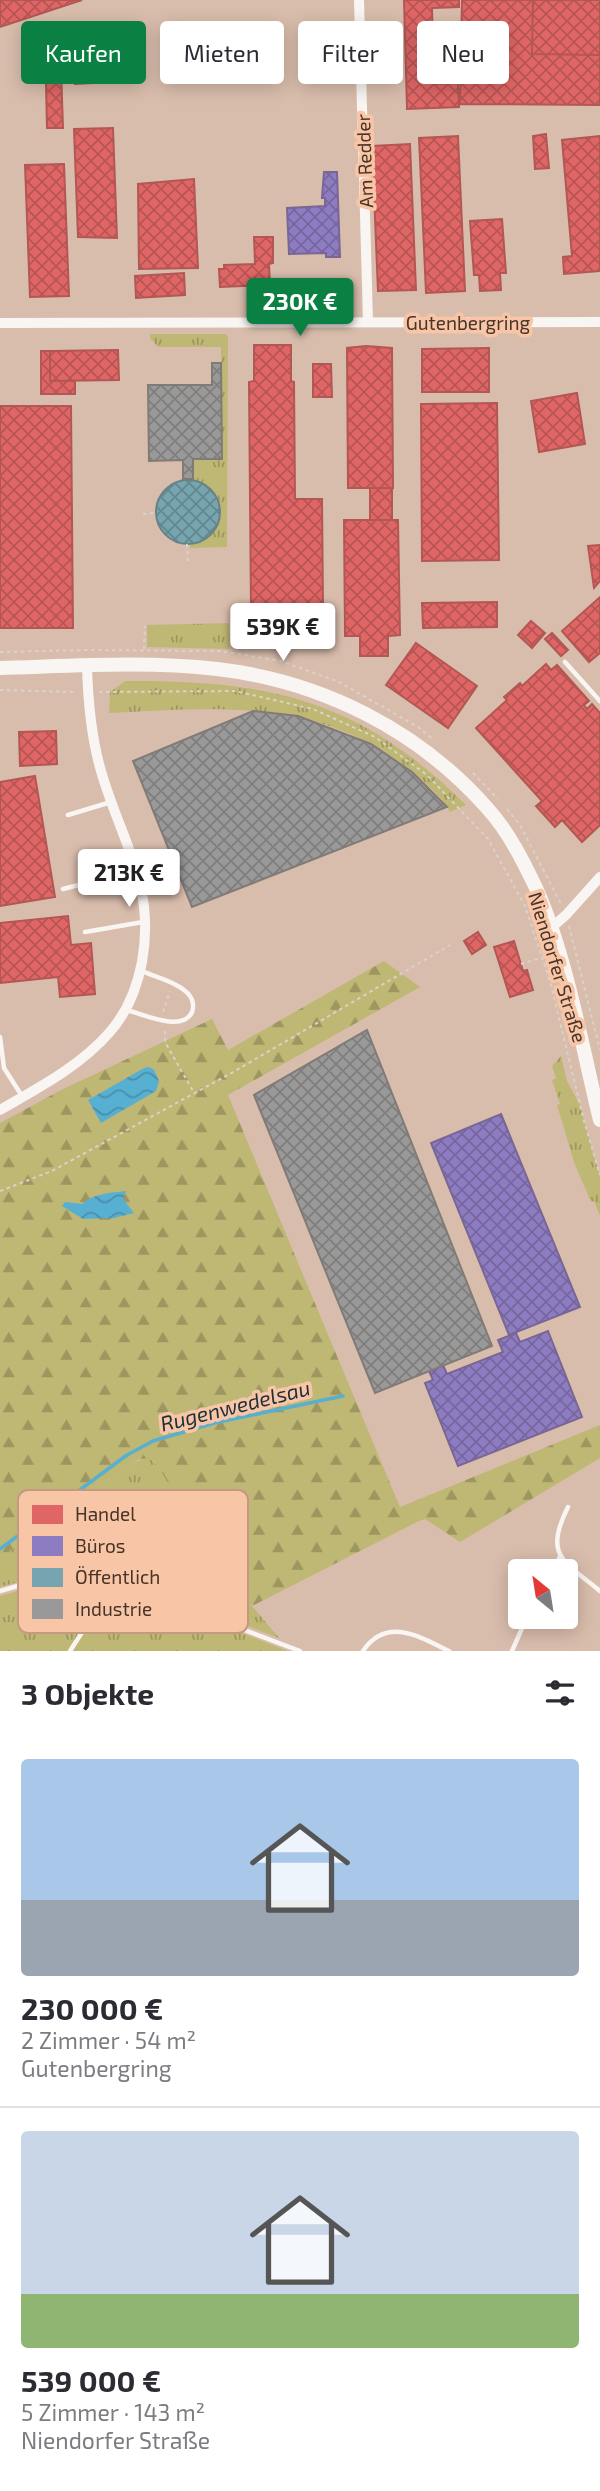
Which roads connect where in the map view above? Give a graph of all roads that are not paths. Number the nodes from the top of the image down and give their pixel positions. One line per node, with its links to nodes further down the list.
1 (359, 0): 2 (street, Am Redder)
2 (369, 322): 3 (street, Gutenbergring); 4 (street, Gutenbergring)
3 (600, 322)
4 (0, 323)
5 (565, 662): 8 (lane)
6 (88, 666): 7 (main road, Niendorfer Straße); 9 (street); 15 (main road, Niendorfer Straße)
7 (0, 668)
8 (600, 701)
9 (111, 801): 10 (lane); 11 (street)
10 (68, 815)
11 (137, 870): 13 (lane); 14 (street)
12 (600, 877): 15 (street)
13 (63, 890)
14 (145, 922): 16 (lane); 17 (street)
15 (551, 928): 20 (main road, Niendorfer Straße)
16 (85, 932)
17 (140, 971): 18 (street); 18 (lane)
18 (126, 1009): 21 (street)
19 (0, 1037): 21 (lane)
20 (597, 1094): 23 (main road, Niendorfer Straße)
21 (22, 1097): 22 (street)
22 (0, 1110)
23 (600, 1119)
24 (568, 1507): 25 (lane)
25 (560, 1558): 28 (lane)
26 (18, 1586): 27 (lane)
27 (0, 1591)
28 (600, 1591)
29 (522, 1629): 36 (lane)
30 (248, 1631): 33 (lane)
31 (82, 1633): 32 (lane)
32 (70, 1651)
33 (300, 1651)
34 (363, 1651): 35 (lane)
35 (449, 1651)
36 (512, 1651)

